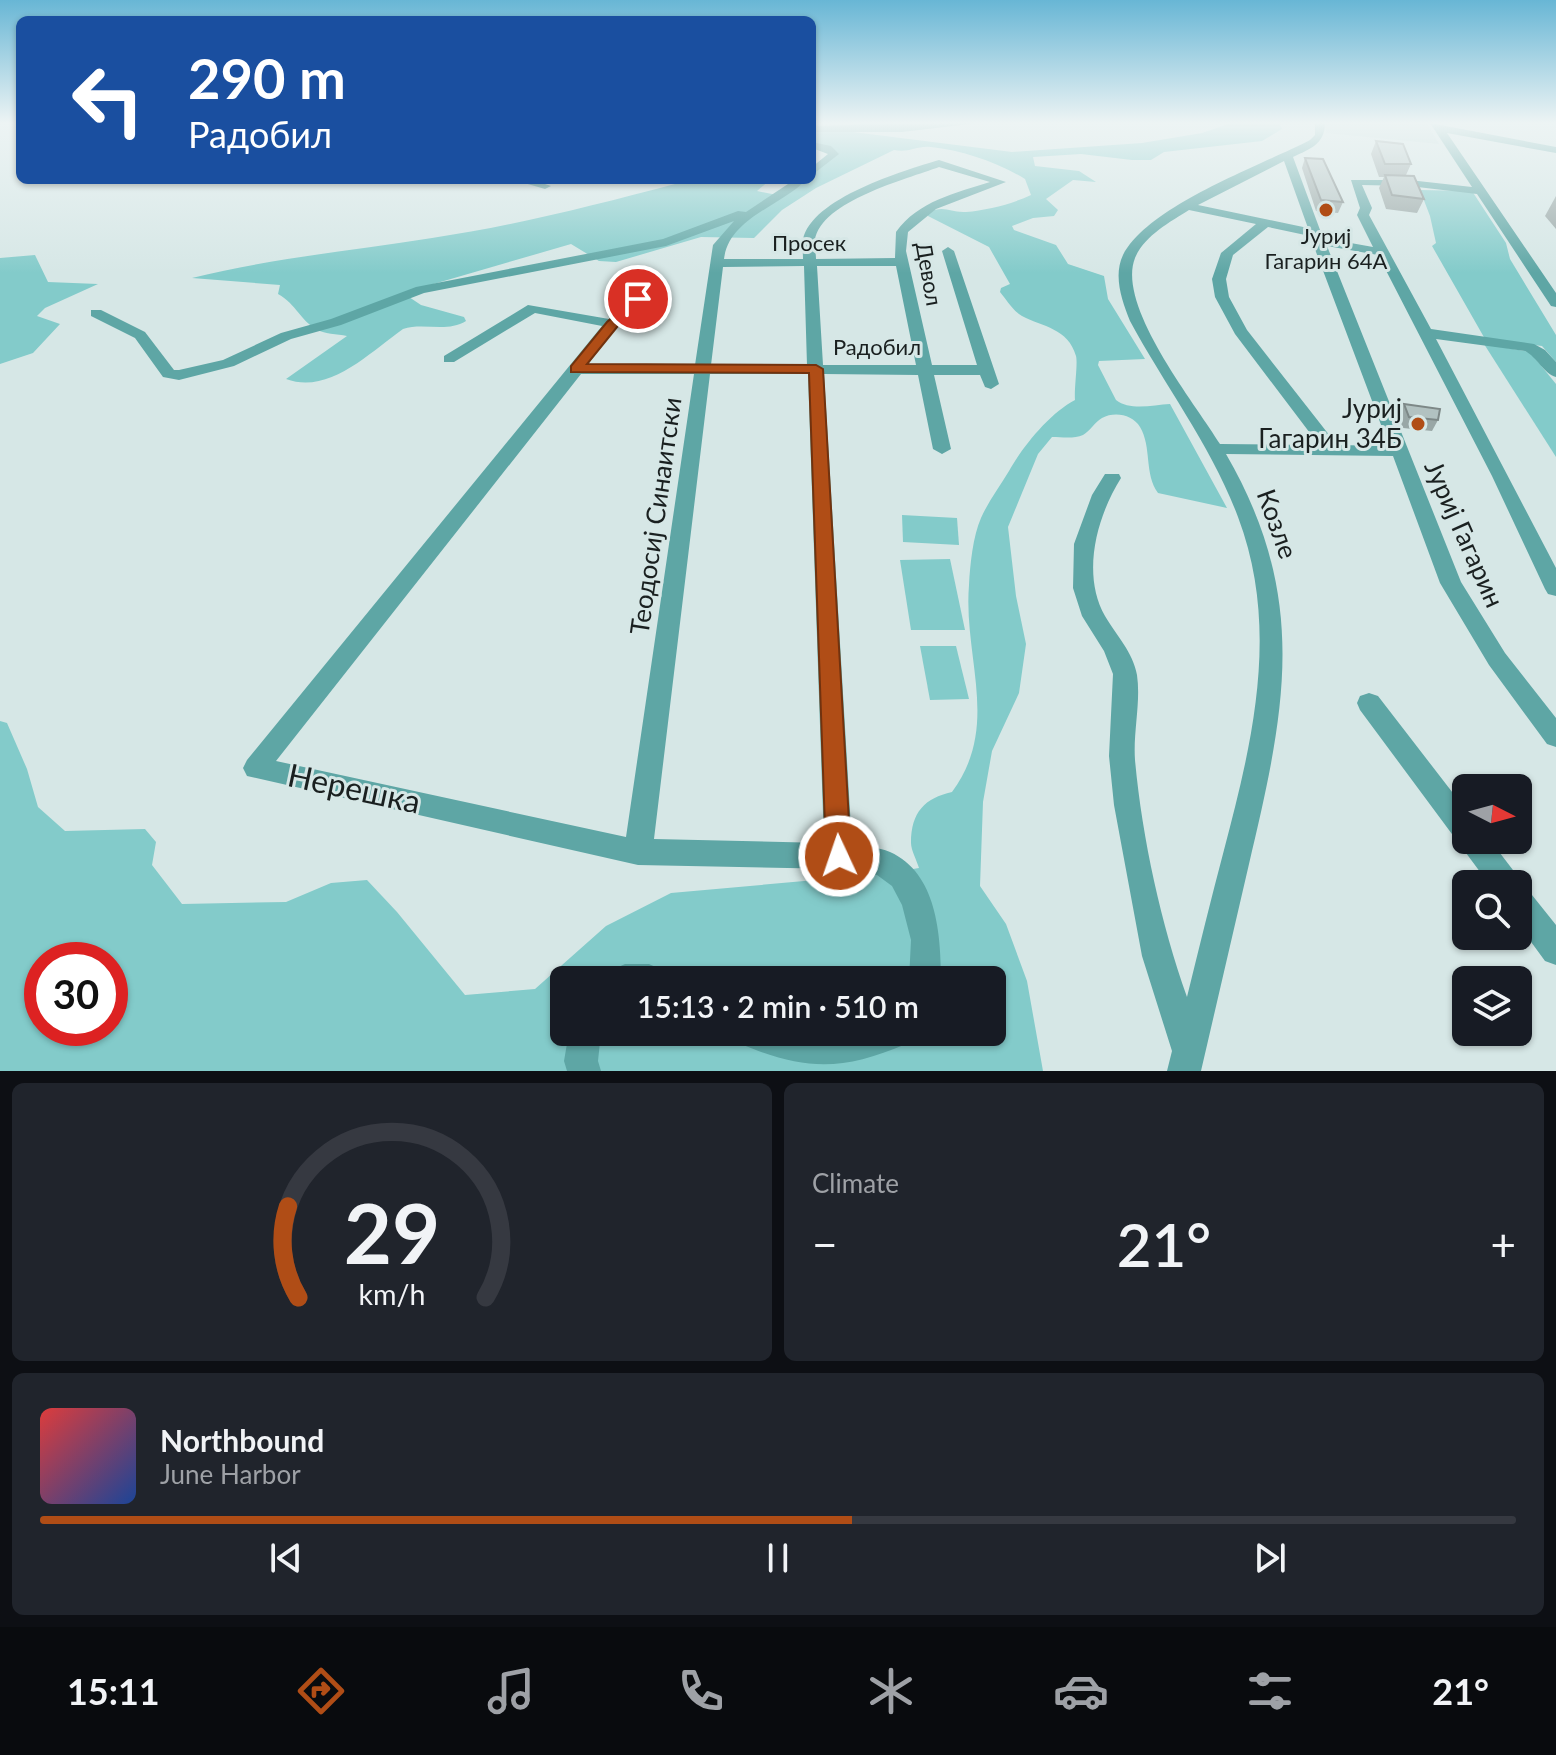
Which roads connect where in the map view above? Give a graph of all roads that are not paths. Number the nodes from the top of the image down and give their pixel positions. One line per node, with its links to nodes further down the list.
1 (912, 173): 18 (street, Девол)
2 (973, 173): 16 (street, Девол)
3 (1256, 173): 10 (street, Козле)
4 (1294, 173): 13 (street, Јуриј Гагарин)
5 (1468, 173): 9 (street)
6 (536, 184): 8 (street)
7 (795, 184): 11 (street, Теодосиј Синаитски)
8 (545, 186)
9 (1480, 191): 15 (street, Јуриј Гагарин); 20 (street)
10 (1189, 206): 12 (street); 32 (street, Козле)
11 (758, 211): 17 (street, Теодосиј Синаитски); 21 (street)
12 (1265, 223): 13 (street); 33 (street)
13 (1317, 237): 15 (street); 34 (street, Јуриј Гагарин)
14 (948, 251): 30 (street, Девол)
15 (1383, 252): 23 (street, Јуриј Гагарин)
16 (902, 262): 18 (street, Просек); 28 (street, Девол)
17 (717, 263): 18 (street, Просек); 26 (street, Теодосиј Синаитски)
18 (810, 263): 27 (street)
19 (662, 297): 22 (street, Нерешка)
20 (1556, 303)
21 (96, 313)
22 (612, 324): 24 (street); 25 (street, Нерешка)
23 (1426, 333): 29 (street); 36 (street, Јуриј Гагарин)
24 (449, 359)
25 (576, 369): 26 (street, Радобил); 40 (street, Нерешка)
26 (702, 369): 27 (street, Радобил); 40 (street, Теодосиј Синаитски)
27 (816, 369): 28 (street, Радобил); 41 (street)
28 (926, 369): 30 (street, Радобил); 31 (street, Девол)
29 (1556, 372)
30 (989, 377)
31 (942, 449)
32 (1214, 449): 33 (street); 48 (street, Козле)
33 (1332, 450): 34 (street)
34 (1399, 451): 38 (street, Јуриј Гагарин)
35 (1112, 478): 48 (street)
36 (1556, 589)
37 (1369, 703): 39 (street)
38 (1556, 737)
39 (1452, 813)
40 (638, 852): 41 (street, Нерешка)
41 (839, 856): 44 (street, Нерешка)
42 (1532, 918): 43 (street)
43 (1556, 950)
44 (925, 966)
45 (583, 1046): 49 (street)
46 (779, 1046): 47 (street)
47 (873, 1046)
48 (1187, 1061)
49 (584, 1071)

